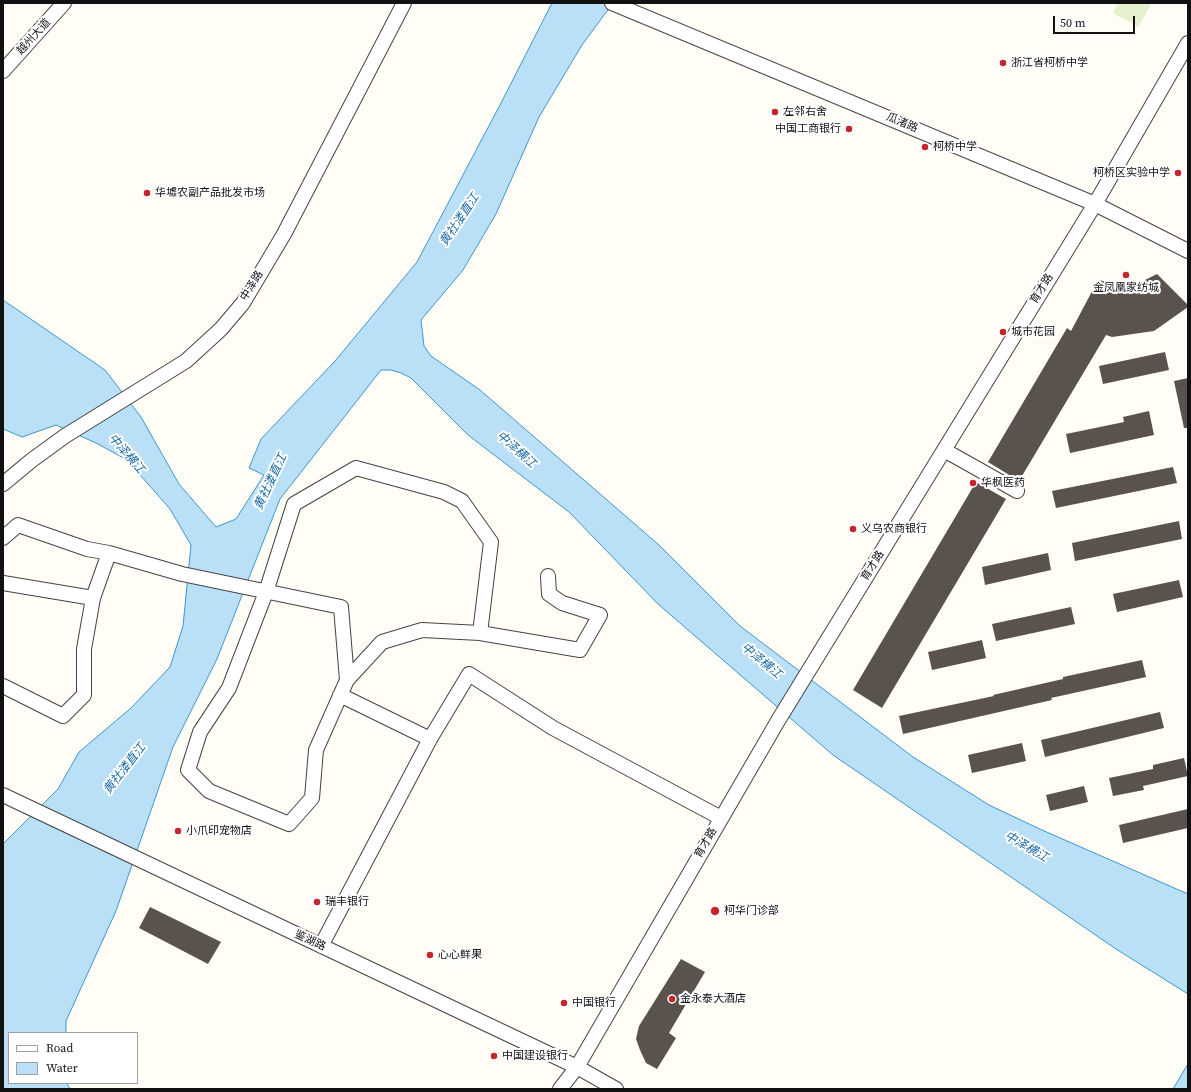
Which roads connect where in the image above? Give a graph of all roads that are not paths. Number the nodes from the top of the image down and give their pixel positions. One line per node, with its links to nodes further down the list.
1 (64, 3): 5 (street, 越州大道)
2 (404, 3): 9 (street, 中泽路)
3 (612, 3): 6 (street, 瓜渚路)
4 (1188, 43): 6 (street, 育才路)
5 (3, 71)
6 (1095, 204): 7 (street, 瓜渚路); 8 (street, 育才路)
7 (1188, 251)
8 (944, 450): 10 (street); 23 (street, 育才路)
9 (3, 484)
10 (1017, 491)
11 (3, 538): 12 (street)
12 (109, 553): 15 (street); 16 (street)
13 (548, 576): 17 (street)
14 (3, 583): 16 (street)
15 (266, 592): 17 (street); 18 (street); 20 (street)
16 (93, 598): 19 (street)
17 (480, 633): 18 (street)
18 (347, 680): 20 (street)
19 (3, 686)
20 (340, 695): 21 (street)
21 (430, 739): 23 (street); 24 (street)
22 (3, 794): 24 (street, 鉴湖路)
23 (721, 818): 25 (street, 育才路)
24 (321, 946): 25 (street, 鉴湖路)
25 (577, 1067): 26 (street, 育才路); 27 (street, 鉴湖路)
26 (560, 1089)
27 (616, 1089)

